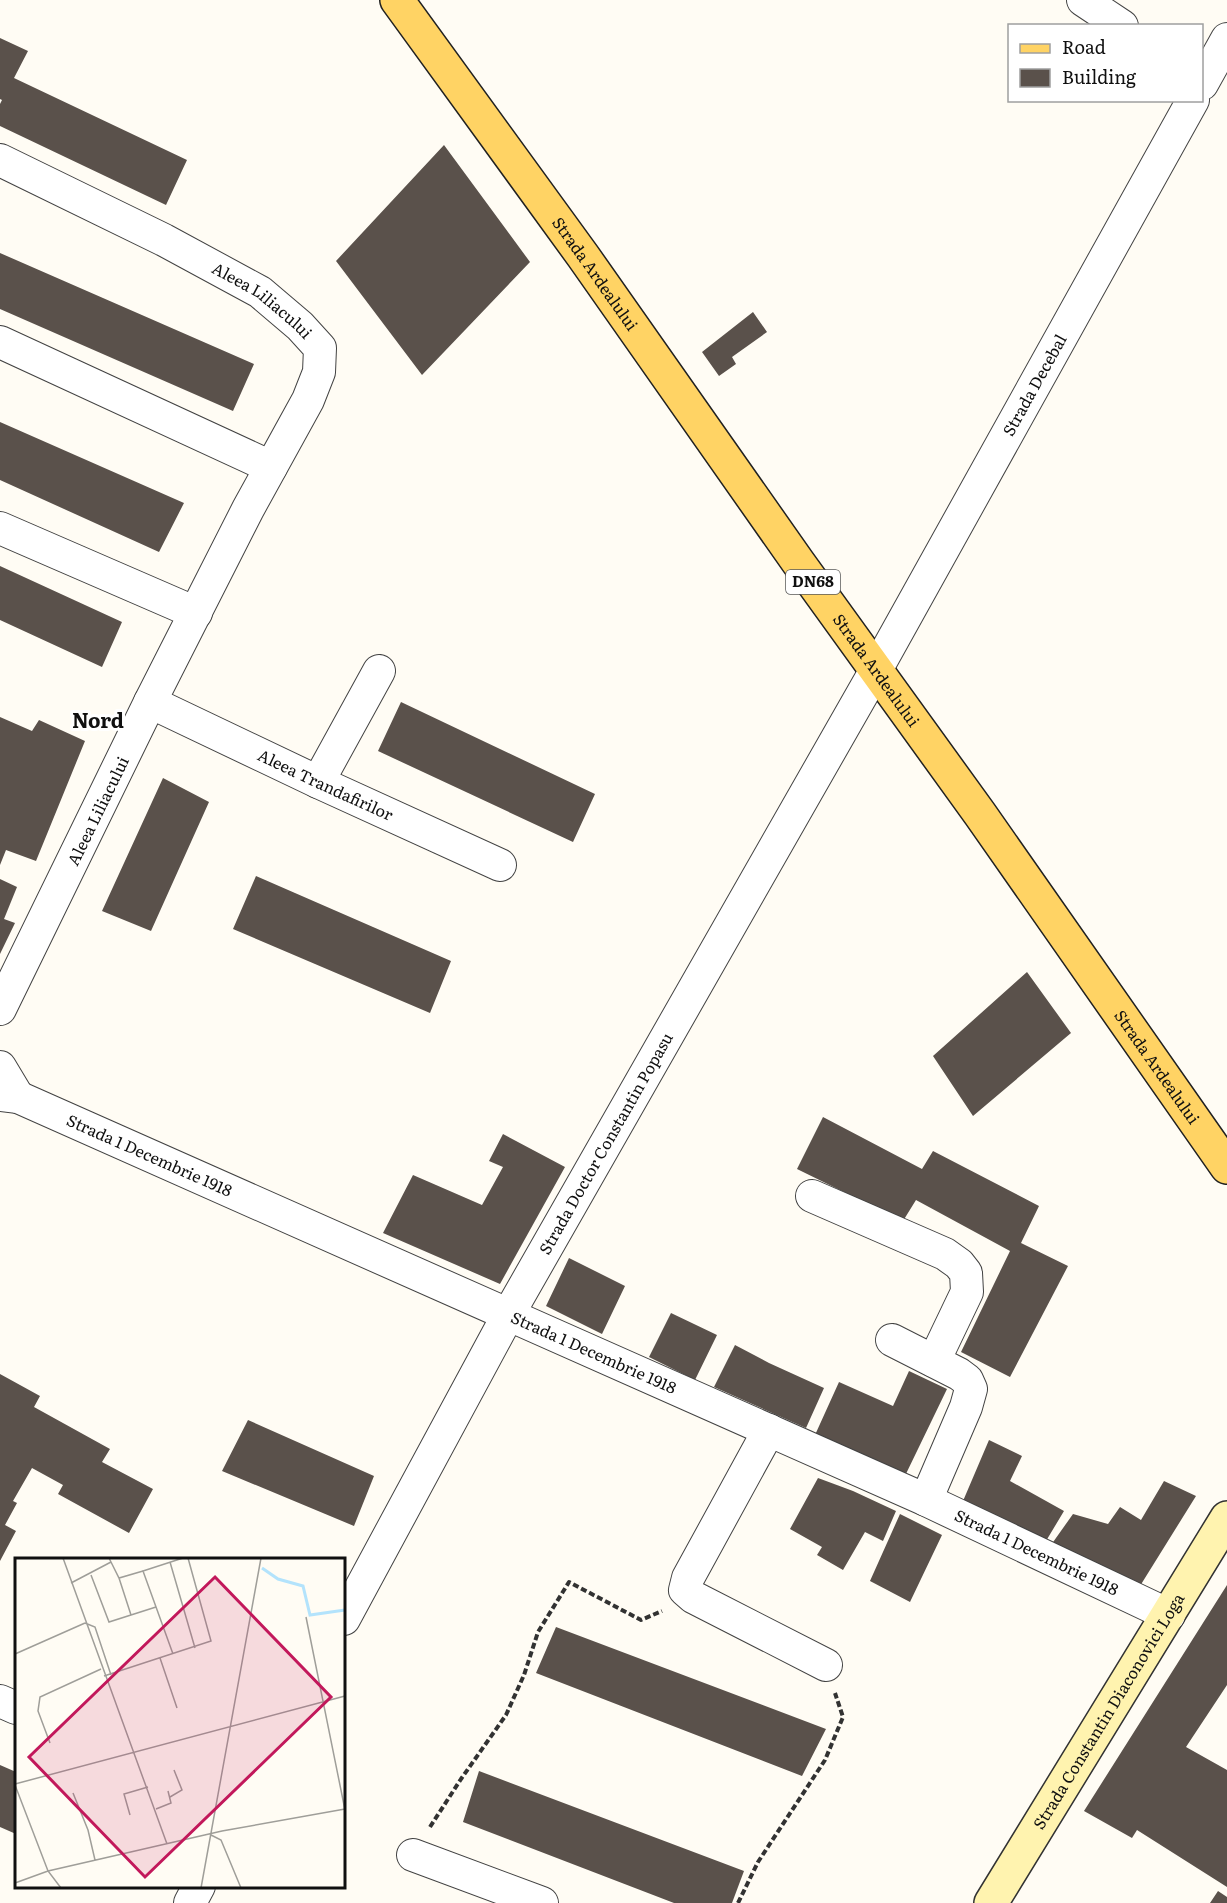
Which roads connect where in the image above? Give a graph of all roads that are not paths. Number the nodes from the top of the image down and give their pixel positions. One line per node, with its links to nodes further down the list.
1 (397, 0): 12 (main road, Strada Ardealului / DN68)
2 (1083, 0): 3 (street)
3 (1119, 24)
4 (1227, 39): 5 (street, Strada Decebal)
5 (1205, 87)
6 (1197, 102): 12 (street, Strada Decebal)
7 (0, 160): 9 (street, Aleea Liliacului)
8 (0, 342): 9 (street)
9 (271, 467): 11 (street, Aleea Liliacului)
10 (0, 528): 11 (street)
11 (196, 613): 14 (street, Aleea Liliacului)
12 (876, 670): 20 (main road, Strada Ardealului / DN68); 22 (street, Strada Doctor Constantin Popasu)
13 (379, 671): 15 (street)
14 (150, 702): 15 (street, Aleea Trandafirilor); 17 (street, Aleea Liliacului)
15 (318, 782): 16 (street, Aleea Trandafirilor)
16 (500, 865)
17 (0, 1010)
18 (0, 1067): 19 (street, Strada 1 Decembrie 1918)
19 (9, 1096): 22 (street, Strada 1 Decembrie 1918)
20 (1227, 1167)
21 (812, 1196): 24 (street)
22 (508, 1315): 25 (street, Strada 1 Decembrie 1918); 29 (street, Strada Doctor Constantin Popasu)
23 (892, 1340): 24 (street)
24 (934, 1361): 26 (street)
25 (770, 1430): 26 (street, Strada 1 Decembrie 1918); 30 (street)
26 (926, 1500): 28 (street, Strada 1 Decembrie 1918)
27 (1227, 1518): 28 (street, Strada Constantin Diaconovici Loga)
28 (1168, 1615): 37 (street, Strada Constantin Diaconovici Loga)
29 (345, 1617)
30 (826, 1665)
31 (0, 1701): 32 (street)
32 (15, 1708)
33 (413, 1855): 36 (street)
34 (198, 1888): 35 (street)
35 (190, 1903)
36 (542, 1903)
37 (991, 1903)

